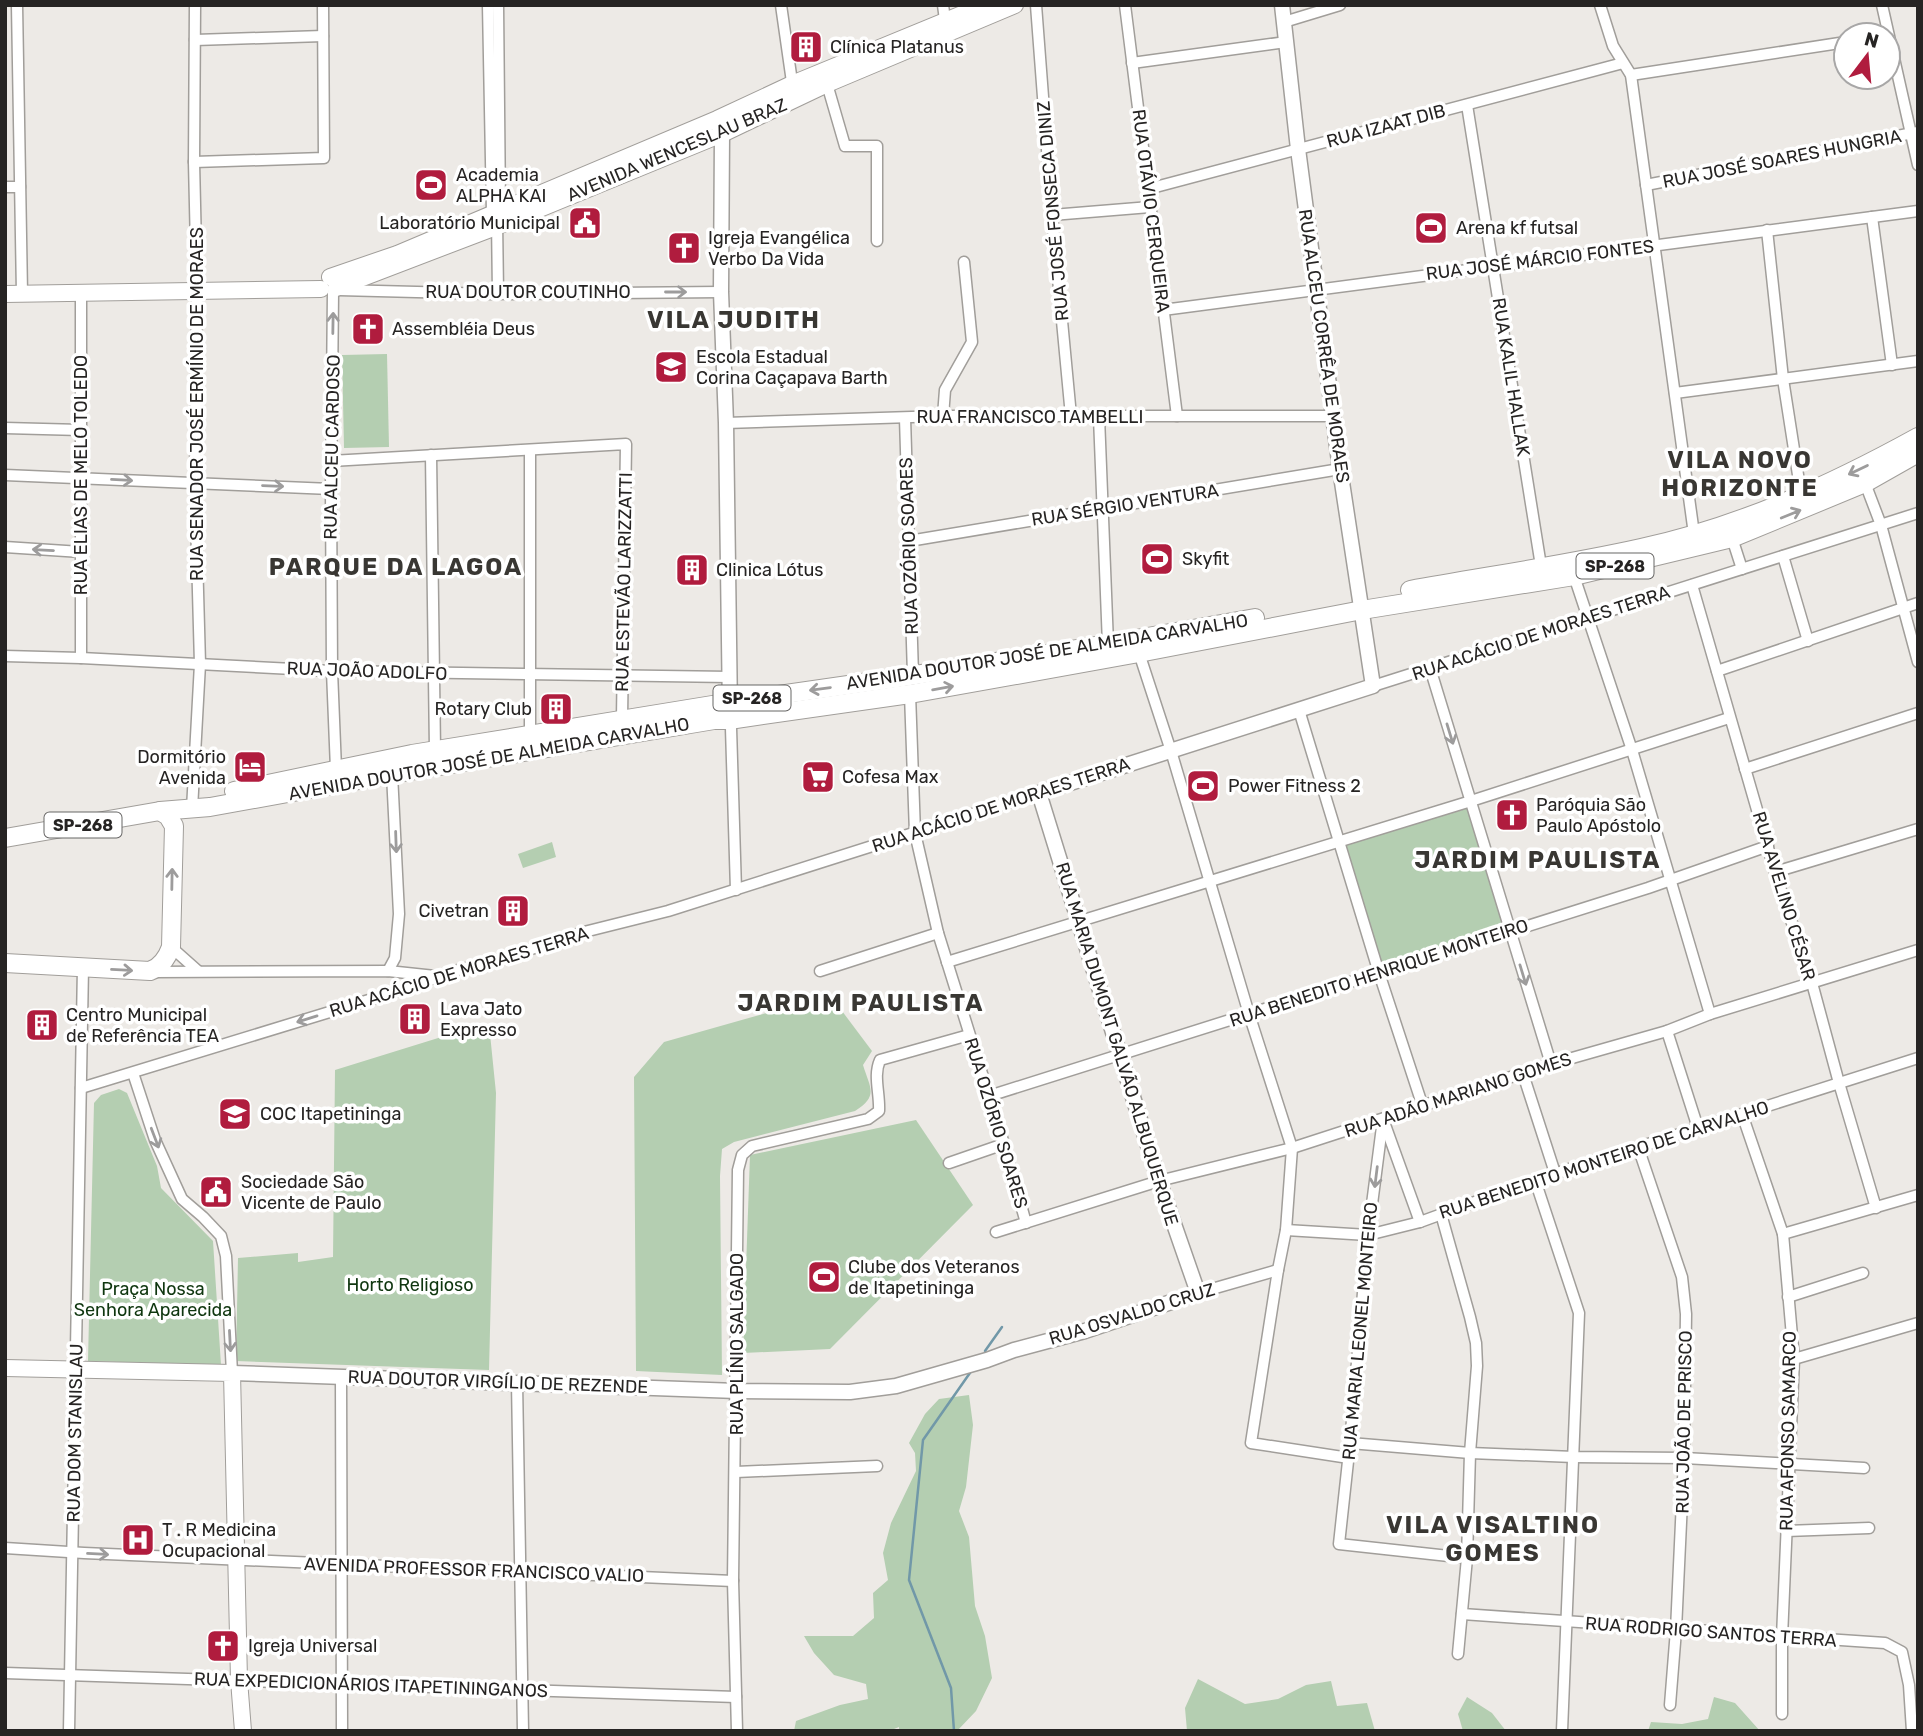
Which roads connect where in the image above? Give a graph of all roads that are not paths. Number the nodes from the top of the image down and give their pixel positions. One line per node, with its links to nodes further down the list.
1 (17, 5): 26 (street)
2 (195, 5): 19 (street, RUA SENADOR JOSÉ ERMÍNIO DE MORAES)
3 (323, 5): 18 (street)
4 (488, 5): 16 (street)
5 (498, 5): 16 (street)
6 (781, 5): 29 (street)
7 (943, 5): 17 (street)
8 (984, 5): 17 (main road, AVENIDA WENCESLAU BRAZ)
9 (1015, 5): 17 (main road, AVENIDA WENCESLAU BRAZ)
10 (1036, 5): 42 (street, RUA JOSÉ FONSECA DINIZ)
11 (1125, 5): 23 (street, RUA OTÁVIO CERQUEIRA)
12 (1282, 5): 15 (street, RUA ALCEU CORRÊA DE MORAES)
13 (1340, 5): 15 (street)
14 (1600, 5): 22 (street)
15 (1284, 22): 20 (street, RUA ALCEU CORRÊA DE MORAES)
16 (493, 23): 43 (street)
17 (947, 28): 27 (main road, AVENIDA WENCESLAU BRAZ); 29 (main road, AVENIDA WENCESLAU BRAZ)
18 (323, 36): 19 (street); 34 (street)
19 (195, 40): 34 (street, RUA SENADOR JOSÉ ERMÍNIO DE MORAES)
20 (1286, 42): 23 (street); 33 (street, RUA ALCEU CORRÊA DE MORAES)
21 (1832, 43): 24 (street)
22 (1623, 63): 24 (street); 30 (street, RUA IZAAT DIB)
23 (1132, 64): 39 (street, RUA OTÁVIO CERQUEIRA)
24 (1631, 75): 36 (street)
25 (5, 77): 26 (street)
26 (18, 77): 38 (street)
27 (827, 84): 29 (main road, AVENIDA WENCESLAU BRAZ); 46 (street)
28 (1902, 88): 32 (street)
29 (793, 92): 31 (main road, AVENIDA WENCESLAU BRAZ)
30 (1467, 104): 33 (street, RUA IZAAT DIB); 49 (street, RUA KALIL HALLAK)
31 (720, 127): 43 (main road, AVENIDA WENCESLAU BRAZ); 53 (street)
32 (1914, 133): 35 (street); 36 (street, RUA JOSÉ SOARES HUNGRIA)
33 (1298, 149): 39 (street, RUA IZAAT DIB); 51 (street, RUA ALCEU CORRÊA DE MORAES)
34 (194, 162): 52 (street, RUA SENADOR JOSÉ ERMÍNIO DE MORAES)
35 (1918, 165)
36 (1646, 185): 47 (street)
37 (5, 187): 38 (street)
38 (20, 187): 55 (street)
39 (1148, 189): 40 (street, RUA OTÁVIO CERQUEIRA)
40 (1150, 207): 42 (street); 57 (street, RUA OTÁVIO CERQUEIRA)
41 (1918, 211): 44 (street, RUA JOSÉ MÁRCIO FONTES)
42 (1052, 215): 63 (street, RUA JOSÉ FONSECA DINIZ)
43 (496, 217): 50 (main road, AVENIDA WENCESLAU BRAZ); 56 (street)
44 (1872, 217): 45 (street, RUA JOSÉ MÁRCIO FONTES); 59 (street)
45 (1767, 230): 47 (street, RUA JOSÉ MÁRCIO FONTES); 60 (street)
46 (877, 241)
47 (1654, 245): 49 (street, RUA JOSÉ MÁRCIO FONTES); 61 (street)
48 (964, 262): 62 (street)
49 (1493, 266): 51 (street, RUA JOSÉ MÁRCIO FONTES); 92 (street, RUA KALIL HALLAK)
50 (331, 287): 52 (main road, RUA DOUTOR COUTINHO); 56 (street, RUA DOUTOR COUTINHO); 75 (street, RUA ALCEU CARDOSO, one-way to 50)
51 (1317, 289): 57 (street, RUA JOSÉ MÁRCIO FONTES); 65 (street, RUA ALCEU CORRÊA DE MORAES)
52 (197, 291): 54 (main road, RUA DOUTOR COUTINHO); 79 (street, RUA SENADOR JOSÉ ERMÍNIO DE MORAES)
53 (721, 292): 56 (street, RUA DOUTOR COUTINHO, one-way to 53); 68 (street)
54 (81, 293): 55 (main road, RUA DOUTOR COUTINHO); 70 (street, RUA ELIAS DE MELO TOLEDO)
55 (13, 294)
56 (498, 294)
57 (1163, 310): 64 (street, RUA OTÁVIO CERQUEIRA)
58 (1918, 361): 59 (street)
59 (1892, 365): 60 (street)
60 (1783, 379): 61 (street); 82 (street)
61 (1675, 393): 86 (street)
62 (943, 416): 63 (street, RUA FRANCISCO TAMBELLI); 67 (street, RUA FRANCISCO TAMBELLI)
63 (1071, 416): 66 (street, RUA FRANCISCO TAMBELLI)
64 (1177, 416): 65 (street, RUA FRANCISCO TAMBELLI); 66 (street, RUA FRANCISCO TAMBELLI)
65 (1334, 416): 76 (street, RUA ALCEU CORRÊA DE MORAES)
66 (1099, 417): 83 (street)
67 (905, 418): 68 (street, RUA FRANCISCO TAMBELLI); 88 (street, RUA OZÓRIO SOARES)
68 (726, 423): 114 (street)
69 (5, 428): 70 (street)
70 (81, 430): 78 (street, RUA ELIAS DE MELO TOLEDO)
71 (1918, 437): 82 (main road, AVENIDA DOUTOR JOSÉ DE ALMEIDA CARVALHO / SP-268, one-way to 82)
72 (530, 450): 74 (street); 111 (street); 112 (street, RUA ESTEVÃO LARIZZATTI)
73 (1918, 453): 80 (main road, AVENIDA DOUTOR JOSÉ DE ALMEIDA CARVALHO / SP-268)
74 (430, 455): 75 (street); 110 (street)
75 (331, 461): 81 (street, RUA ALCEU CARDOSO)
76 (1340, 469): 83 (street, RUA SÉRGIO VENTURA); 97 (street, RUA ALCEU CORRÊA DE MORAES)
77 (5, 475): 78 (street)
78 (81, 478): 79 (street, one-way to 79); 90 (street, RUA ELIAS DE MELO TOLEDO)
79 (195, 483): 81 (street, one-way to 81); 106 (street, RUA SENADOR JOSÉ ERMÍNIO DE MORAES)
80 (1865, 483): 85 (street); 87 (main road, AVENIDA DOUTOR JOSÉ DE ALMEIDA CARVALHO / SP-268, one-way to 80)
81 (331, 489): 108 (street, RUA ALCEU CARDOSO)
82 (1801, 494): 86 (main road, AVENIDA DOUTOR JOSÉ DE ALMEIDA CARVALHO / SP-268)
83 (1103, 509): 88 (street, RUA SÉRGIO VENTURA); 101 (street)
84 (1918, 513): 85 (street, RUA ACÁCIO DE MORAES TERRA)
85 (1881, 525): 91 (street, RUA ACÁCIO DE MORAES TERRA); 98 (street)
86 (1694, 534): 92 (main road, AVENIDA DOUTOR JOSÉ DE ALMEIDA CARVALHO / SP-268)
87 (1732, 538): 93 (street); 94 (main road, AVENIDA DOUTOR JOSÉ DE ALMEIDA CARVALHO / SP-268)
88 (909, 541): 113 (street, RUA OZÓRIO SOARES)
89 (5, 547): 90 (street, one-way to 89)
90 (81, 552): 104 (street, RUA ELIAS DE MELO TOLEDO)
91 (1783, 556): 93 (street, RUA ACÁCIO DE MORAES TERRA); 100 (street)
92 (1541, 566): 97 (main road, AVENIDA DOUTOR JOSÉ DE ALMEIDA CARVALHO / SP-268)
93 (1742, 569): 95 (street, RUA ACÁCIO DE MORAES TERRA)
94 (1574, 576): 97 (main road, AVENIDA DOUTOR JOSÉ DE ALMEIDA CARVALHO / SP-268); 99 (street)
95 (1692, 585): 99 (street, RUA ACÁCIO DE MORAES TERRA); 109 (street, RUA AVELINO CÉSAR)
96 (1918, 603): 98 (street)
97 (1361, 605): 101 (main road, AVENIDA DOUTOR JOSÉ DE ALMEIDA CARVALHO / SP-268); 102 (main road, AVENIDA DOUTOR JOSÉ DE ALMEIDA CARVALHO / SP-268); 115 (street, RUA ALCEU CORRÊA DE MORAES)
98 (1904, 609): 100 (street); 105 (street)
99 (1589, 618): 107 (street, RUA ACÁCIO DE MORAES TERRA); 125 (street)
100 (1808, 641): 109 (street)
101 (1108, 644): 113 (main road, AVENIDA DOUTOR JOSÉ DE ALMEIDA CARVALHO / SP-268)
102 (1139, 653): 116 (main road, AVENIDA DOUTOR JOSÉ DE ALMEIDA CARVALHO / SP-268, one-way to 102); 126 (street)
103 (5, 656): 104 (street, RUA JOÃO ADOLFO)
104 (81, 657): 106 (street, RUA JOÃO ADOLFO)
105 (1918, 662)
106 (200, 664): 108 (street, RUA JOÃO ADOLFO); 132 (street, RUA SENADOR JOSÉ ERMÍNIO DE MORAES)
107 (1430, 668): 115 (street, RUA ACÁCIO DE MORAES TERRA); 131 (street, one-way to 131)
108 (332, 671): 110 (street, RUA JOÃO ADOLFO); 127 (street, RUA ALCEU CARDOSO)
109 (1717, 671): 120 (street, RUA AVELINO CÉSAR)
110 (435, 673): 111 (street, RUA JOÃO ADOLFO); 124 (street)
111 (530, 673): 112 (street, RUA JOÃO ADOLFO); 123 (street)
112 (622, 675): 114 (street, RUA JOÃO ADOLFO); 121 (street, RUA ESTEVÃO LARIZZATTI)
113 (913, 675): 117 (main road, AVENIDA DOUTOR JOSÉ DE ALMEIDA CARVALHO / SP-268, one-way to 117)
114 (730, 677): 117 (street)
115 (1373, 686): 118 (street, RUA ACÁCIO DE MORAES TERRA)
116 (910, 694): 122 (main road, AVENIDA DOUTOR JOSÉ DE ALMEIDA CARVALHO / SP-268); 134 (street, RUA OZÓRIO SOARES)
117 (730, 702): 121 (main road, AVENIDA DOUTOR JOSÉ DE ALMEIDA CARVALHO / SP-268); 122 (street)
118 (1299, 710): 126 (street, RUA ACÁCIO DE MORAES TERRA); 136 (street)
119 (1918, 713): 128 (street)
120 (1729, 718): 125 (street); 128 (street, RUA AVELINO CÉSAR)
121 (622, 719): 123 (main road, AVENIDA DOUTOR JOSÉ DE ALMEIDA CARVALHO / SP-268)
122 (729, 720): 129 (main road, AVENIDA DOUTOR JOSÉ DE ALMEIDA CARVALHO / SP-268); 141 (street)
123 (530, 735): 124 (main road, AVENIDA DOUTOR JOSÉ DE ALMEIDA CARVALHO / SP-268)
124 (435, 750): 127 (main road, AVENIDA DOUTOR JOSÉ DE ALMEIDA CARVALHO / SP-268)
125 (1632, 750): 131 (street); 139 (street)
126 (1171, 751): 130 (street, RUA ACÁCIO DE MORAES TERRA); 140 (street)
127 (336, 769): 132 (main road, AVENIDA DOUTOR JOSÉ DE ALMEIDA CARVALHO / SP-268)
128 (1745, 769): 137 (street, RUA AVELINO CÉSAR)
129 (387, 775): 132 (main road, AVENIDA DOUTOR JOSÉ DE ALMEIDA CARVALHO / SP-268); 152 (street, one-way to 152)
130 (1039, 793): 134 (street, RUA ACÁCIO DE MORAES TERRA); 142 (street, RUA MARIA DUMONT GALVÃO ALBUQUERQUE)
131 (1471, 801): 136 (street); 143 (street)
132 (179, 812): 135 (main road, AVENIDA DOUTOR JOSÉ DE ALMEIDA CARVALHO / SP-268); 145 (main road, one-way to 132)
133 (1918, 829): 138 (street)
134 (915, 833): 141 (street, RUA ACÁCIO DE MORAES TERRA); 144 (street, RUA OZÓRIO SOARES)
135 (5, 838)
136 (1339, 841): 140 (street); 154 (street)
137 (1768, 846): 138 (street, RUA AVELINO CÉSAR); 139 (street, RUA BENEDITO HENRIQUE MONTEIRO)
138 (1775, 872): 156 (street, RUA AVELINO CÉSAR)
139 (1672, 880): 143 (street, RUA BENEDITO HENRIQUE MONTEIRO); 159 (street)
140 (1210, 881): 142 (street); 158 (street)
141 (736, 890): 155 (street, RUA ACÁCIO DE MORAES TERRA)
142 (1078, 921): 147 (street); 162 (street, RUA MARIA DUMONT GALVÃO ALBUQUERQUE)
143 (1510, 932): 154 (street, RUA BENEDITO HENRIQUE MONTEIRO); 164 (street, one-way to 164)
144 (938, 933): 147 (street, RUA OZÓRIO SOARES); 153 (street)
145 (171, 947): 150 (main road); 151 (street)
146 (1918, 950): 156 (street, RUA ADÃO MARIANO GOMES)
147 (947, 962): 161 (street, RUA OZÓRIO SOARES)
148 (5, 963): 149 (main road)
149 (83, 967): 150 (main road, one-way to 150); 168 (street, RUA DOM STANISLAU)
150 (150, 971): 151 (street)
151 (198, 971): 152 (street)
152 (388, 971): 155 (street); 157 (street)
153 (820, 971)
154 (1379, 973): 158 (street, RUA BENEDITO HENRIQUE MONTEIRO); 170 (street)
155 (441, 976): 157 (street, RUA ACÁCIO DE MORAES TERRA)
156 (1812, 982): 159 (street, RUA ADÃO MARIANO GOMES); 167 (street, RUA AVELINO CÉSAR)
157 (395, 992): 165 (street, RUA ACÁCIO DE MORAES TERRA, one-way to 165)
158 (1249, 1014): 162 (street, RUA BENEDITO HENRIQUE MONTEIRO); 176 (street)
159 (1710, 1014): 160 (street, RUA ADÃO MARIANO GOMES)
160 (1667, 1031): 164 (street, RUA ADÃO MARIANO GOMES); 173 (street)
161 (969, 1035): 169 (street, RUA OZÓRIO SOARES); 204 (street, RUA PLÍNIO SALGADO)
162 (1120, 1055): 169 (street, RUA BENEDITO HENRIQUE MONTEIRO); 182 (street, RUA MARIA DUMONT GALVÃO ALBUQUERQUE)
163 (1918, 1058): 167 (street, RUA BENEDITO MONTEIRO DE CARVALHO)
164 (1551, 1064): 166 (street, RUA ADÃO MARIANO GOMES)
165 (133, 1073): 168 (street, RUA ACÁCIO DE MORAES TERRA); 201 (street, one-way to 201)
166 (1522, 1074): 170 (street, RUA ADÃO MARIANO GOMES); 180 (street)
167 (1839, 1083): 171 (street, RUA BENEDITO MONTEIRO DE CARVALHO); 184 (street, RUA AVELINO CÉSAR)
168 (81, 1088): 200 (street, RUA DOM STANISLAU)
169 (989, 1096): 174 (street, RUA OZÓRIO SOARES)
170 (1423, 1107): 172 (street, RUA ADÃO MARIANO GOMES)
171 (1742, 1114): 173 (street, RUA BENEDITO MONTEIRO DE CARVALHO); 190 (street, RUA AFONSO SAMARCO)
172 (1383, 1119): 176 (street, RUA ADÃO MARIANO GOMES); 177 (street); 178 (street, RUA MARIA LEONEL MONTEIRO)
173 (1698, 1128): 175 (street, RUA BENEDITO MONTEIRO DE CARVALHO)
174 (1004, 1144): 179 (street); 187 (street, RUA OZÓRIO SOARES)
175 (1638, 1147): 180 (street, RUA BENEDITO MONTEIRO DE CARVALHO); 209 (street, RUA JOÃO DE PRISCO)
176 (1292, 1148): 182 (street, RUA ADÃO MARIANO GOMES); 188 (street)
177 (1394, 1150): 178 (street); 186 (street)
178 (1379, 1152): 191 (street, RUA MARIA LEONEL MONTEIRO, one-way to 191)
179 (949, 1163)
180 (1555, 1173): 181 (street, RUA BENEDITO MONTEIRO DE CARVALHO)
181 (1535, 1180): 185 (street, RUA BENEDITO MONTEIRO DE CARVALHO); 207 (street)
182 (1159, 1181): 187 (street, RUA ADÃO MARIANO GOMES); 194 (street, RUA MARIA DUMONT GALVÃO ALBUQUERQUE)
183 (1918, 1195): 184 (street)
184 (1876, 1208): 190 (street)
185 (1441, 1214): 186 (street, RUA BENEDITO MONTEIRO DE CARVALHO); 206 (street)
186 (1420, 1222): 191 (street, RUA BENEDITO MONTEIRO DE CARVALHO)
187 (1026, 1223): 189 (street, RUA ADÃO MARIANO GOMES)
188 (1286, 1230): 191 (street, RUA BENEDITO MONTEIRO DE CARVALHO); 192 (street)
189 (996, 1232)
190 (1783, 1234): 195 (street, RUA AFONSO SAMARCO)
191 (1368, 1235): 205 (street, RUA MARIA LEONEL MONTEIRO)
192 (1278, 1270): 194 (street, RUA OSVALDO CRUZ); 208 (street)
193 (1863, 1273): 195 (street)
194 (1198, 1293): 198 (street, RUA OSVALDO CRUZ)
195 (1788, 1297): 197 (street, RUA AFONSO SAMARCO)
196 (1918, 1324): 197 (street)
197 (1794, 1359): 210 (street, RUA AFONSO SAMARCO)
198 (987, 1360): 204 (street, RUA DOUTOR VIRGÍLIO DE REZENDE)
199 (5, 1368): 200 (main road, RUA DOUTOR VIRGÍLIO DE REZENDE)
200 (76, 1370): 201 (main road, RUA DOUTOR VIRGÍLIO DE REZENDE); 217 (street, RUA DOM STANISLAU)
201 (232, 1373): 202 (street, RUA DOUTOR VIRGÍLIO DE REZENDE); 219 (main road)
202 (341, 1377): 203 (street, RUA DOUTOR VIRGÍLIO DE REZENDE); 220 (street)
203 (517, 1382): 204 (street, RUA DOUTOR VIRGÍLIO DE REZENDE); 221 (street)
204 (737, 1391): 213 (street, RUA PLÍNIO SALGADO)
205 (1350, 1443): 206 (street); 208 (street, RUA MARIA LEONEL MONTEIRO)
206 (1471, 1453): 207 (street); 218 (street)
207 (1574, 1457): 209 (street); 224 (street)
208 (1349, 1458): 218 (street, RUA MARIA LEONEL MONTEIRO)
209 (1684, 1458): 210 (street); 225 (street, RUA JOÃO DE PRISCO)
210 (1790, 1463): 212 (street); 215 (street, RUA AFONSO SAMARCO)
211 (877, 1466): 213 (street)
212 (1864, 1468)
213 (736, 1472): 222 (street, RUA PLÍNIO SALGADO)
214 (1869, 1528): 215 (street)
215 (1786, 1531): 226 (street, RUA AFONSO SAMARCO)
216 (5, 1548): 217 (street, AVENIDA PROFESSOR FRANCISCO VALIO)
217 (74, 1553): 219 (street, AVENIDA PROFESSOR FRANCISCO VALIO, one-way to 219); 229 (street, RUA DOM STANISLAU)
218 (1467, 1558): 223 (street)
219 (236, 1560): 220 (street, AVENIDA PROFESSOR FRANCISCO VALIO); 231 (main road)
220 (341, 1565): 221 (street, AVENIDA PROFESSOR FRANCISCO VALIO); 232 (street)
221 (520, 1571): 222 (street, AVENIDA PROFESSOR FRANCISCO VALIO); 234 (street)
222 (733, 1581): 235 (street, RUA PLÍNIO SALGADO)
223 (1462, 1614): 224 (street, RUA RODRIGO SANTOS TERRA); 227 (street)
224 (1566, 1623): 225 (street, RUA RODRIGO SANTOS TERRA); 243 (street)
225 (1676, 1630): 226 (street, RUA RODRIGO SANTOS TERRA); 236 (street, RUA JOÃO DE PRISCO)
226 (1782, 1637): 233 (street, RUA RODRIGO SANTOS TERRA); 237 (street, RUA AFONSO SAMARCO)
227 (1458, 1654)
228 (5, 1673): 229 (street, RUA EXPEDICIONÁRIOS ITAPETININGANOS)
229 (71, 1675): 231 (street, RUA EXPEDICIONÁRIOS ITAPETININGANOS); 238 (street, RUA DOM STANISLAU)
230 (1918, 1676): 233 (street)
231 (239, 1680): 232 (street, RUA EXPEDICIONÁRIOS ITAPETININGANOS); 239 (main road)
232 (342, 1684): 234 (street, RUA EXPEDICIONÁRIOS ITAPETININGANOS); 240 (street)
233 (1909, 1685): 244 (street, RUA RODRIGO SANTOS TERRA)
234 (522, 1690): 235 (street, RUA EXPEDICIONÁRIOS ITAPETININGANOS); 241 (street)
235 (736, 1697): 242 (street, RUA PLÍNIO SALGADO)
236 (1670, 1705)
237 (1782, 1714)
238 (69, 1731)
239 (243, 1731)
240 (342, 1731)
241 (523, 1731)
242 (737, 1731)
243 (1562, 1731)
244 (1912, 1731)

